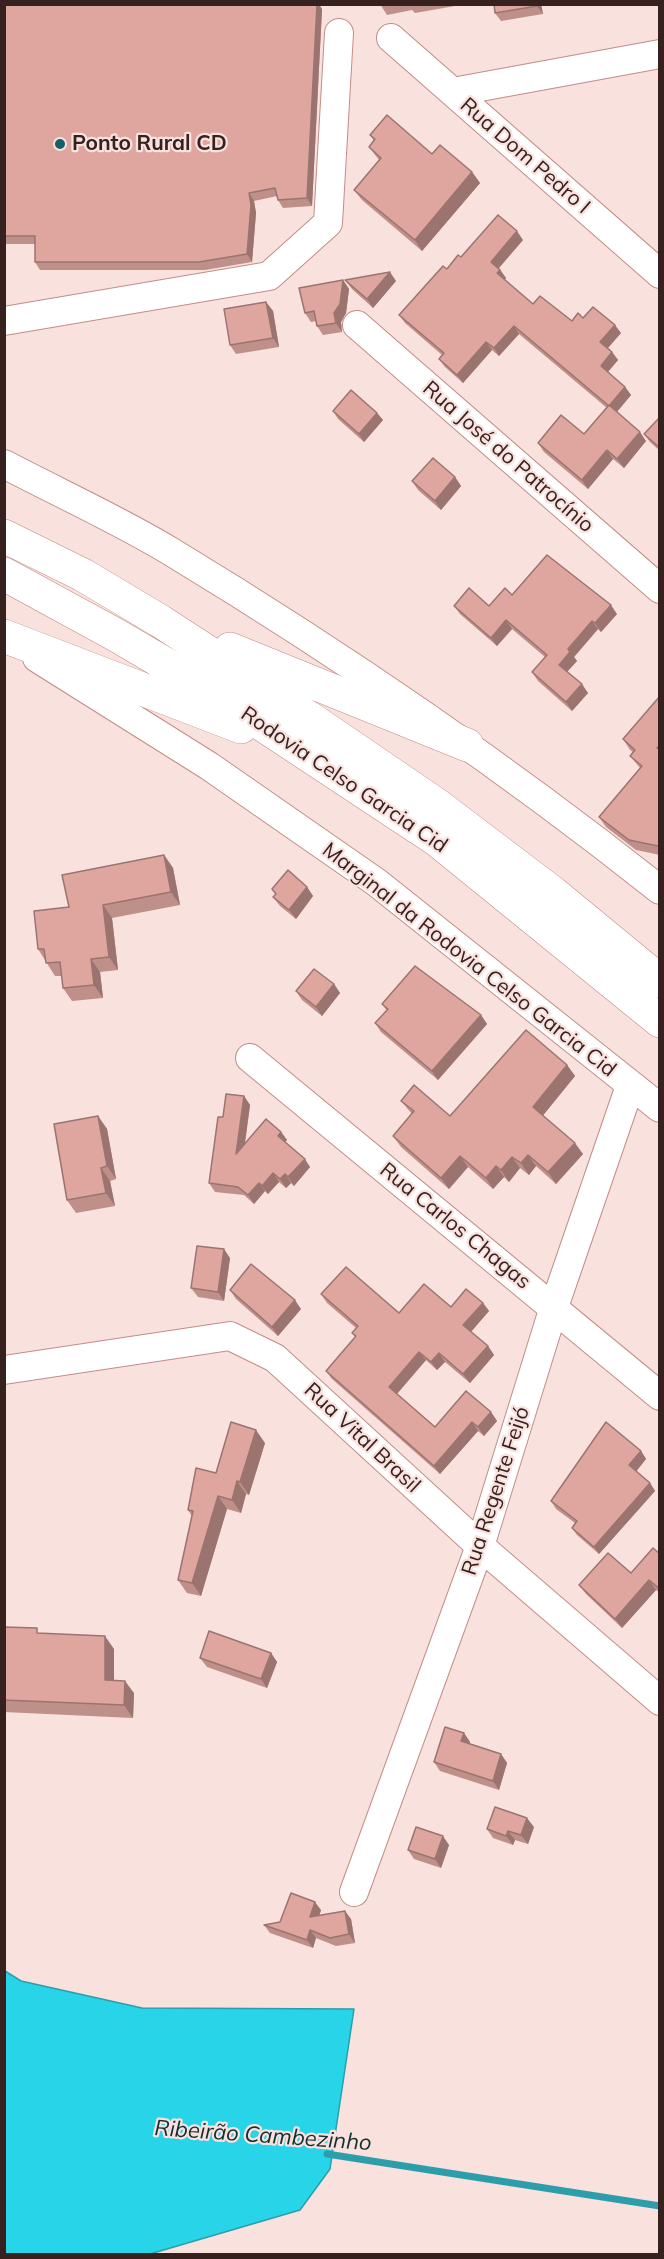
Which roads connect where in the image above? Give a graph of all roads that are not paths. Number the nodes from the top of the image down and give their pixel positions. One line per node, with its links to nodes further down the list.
1 (339, 33): 6 (street)
2 (391, 38): 4 (street, Rua Dom Pedro I)
3 (660, 54): 4 (street)
4 (453, 92): 5 (street, Rua Dom Pedro I)
5 (660, 274)
6 (4, 321)
7 (357, 325): 11 (street, Rua José do Patrocínio)
8 (4, 464): 14 (street)
9 (4, 536): 12 (highway, Rodovia Celso Garcia Cid)
10 (4, 574): 15 (highway, Rodovia Celso Garcia Cid)
11 (660, 589)
12 (160, 621): 14 (highway); 17 (highway, Rodovia Celso Garcia Cid)
13 (4, 637): 15 (highway); 20 (street, Marginal da Rodovia Celso Garcia Cid)
14 (467, 745): 16 (street)
15 (304, 752): 18 (highway, Rodovia Celso Garcia Cid)
16 (660, 890)
17 (660, 981)
18 (660, 1021)
19 (250, 1058): 22 (street, Rua Carlos Chagas)
20 (630, 1086): 21 (street, Marginal da Rodovia Celso Garcia Cid); 22 (street, Rua Regente Feijó)
21 (660, 1108)
22 (554, 1307): 24 (street, Rua Carlos Chagas); 25 (street, Rua Regente Feijó)
23 (4, 1370): 25 (street, Rua Vital Brasil)
24 (660, 1396)
25 (480, 1546): 26 (street, Rua Vital Brasil); 27 (street, Rua Regente Feijó)
26 (660, 1701)
27 (354, 1892)

